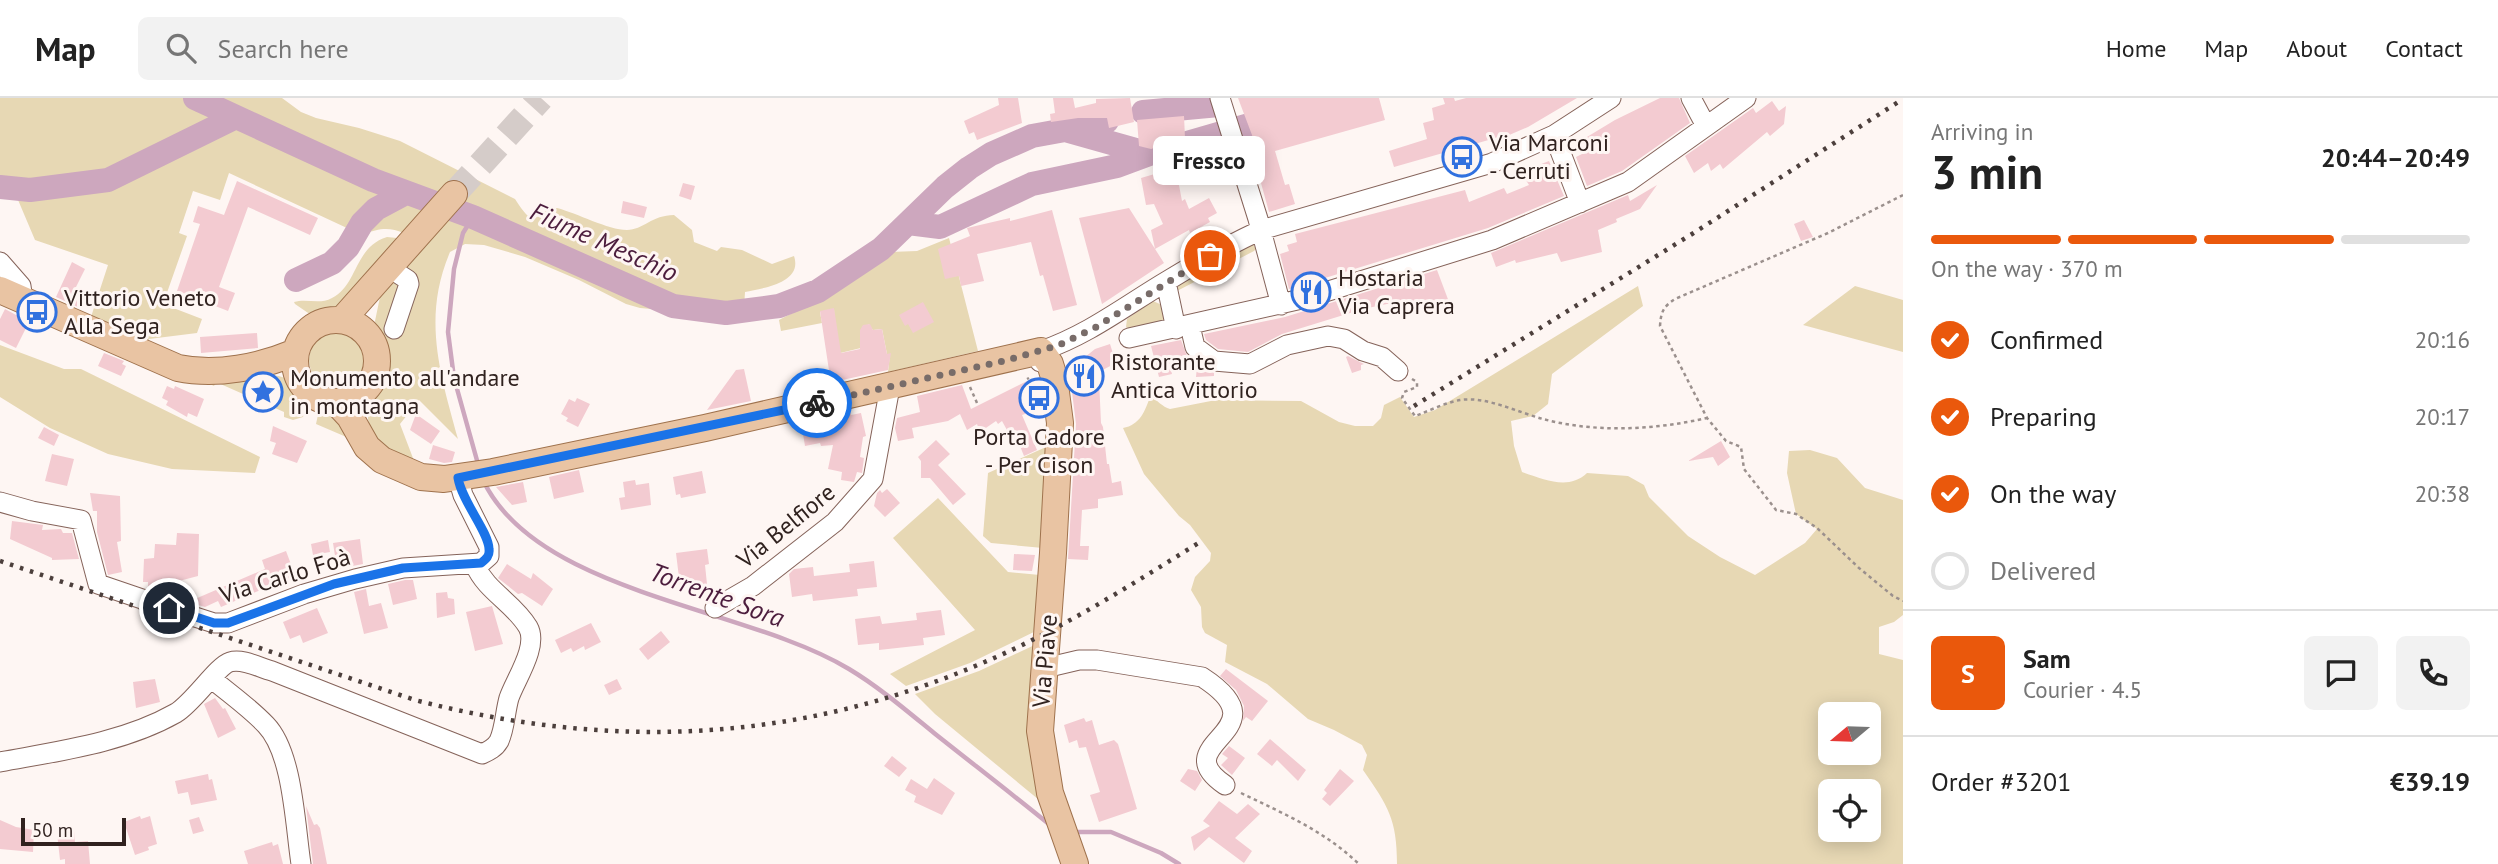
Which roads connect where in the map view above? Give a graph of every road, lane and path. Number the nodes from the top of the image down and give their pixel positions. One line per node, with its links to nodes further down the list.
1 (1611, 98): 6 (street)
2 (1692, 98): 5 (street)
3 (1746, 98): 5 (street)
4 (1225, 113): 10 (street)
5 (1706, 126): 9 (street)
6 (1554, 135): 9 (street); 10 (street)
7 (1903, 195): 31 (path)
8 (449, 198): 12 (main road)
9 (1580, 203): 15 (street)
10 (1261, 230): 13 (street); 15 (street)
11 (0, 262): 14 (street)
12 (384, 272): 16 (main road); 18 (street)
13 (1166, 282): 17 (street); 19 (street)
14 (11, 295): 23 (main road)
15 (1282, 305): 17 (street)
16 (354, 325): 23 (main road); 28 (main road)
17 (1183, 328): 20 (street); 24 (street)
18 (394, 329)
19 (1086, 332): 21 (street); 26 (street)
20 (1129, 338)
21 (1041, 351): 22 (main road); 26 (main road, Via Piave)
22 (1008, 360): 26 (main road); 27 (main road)
23 (297, 364): 29 (main road)
24 (1398, 371): 31 (path)
25 (968, 382): 30 (path)
26 (1039, 385): 38 (main road, Via Piave)
27 (890, 387): 33 (main road); 37 (street, Via Belfiore)
28 (366, 390): 29 (main road); 32 (main road)
29 (336, 402): 32 (main road)
30 (977, 403)
31 (1707, 418): 36 (path)
32 (363, 438): 33 (main road)
33 (473, 476): 35 (street)
34 (0, 502): 35 (street, Via Carlo Foà)
35 (475, 565): 39 (street)
36 (1903, 601)
37 (715, 608)
38 (1045, 668): 41 (street); 42 (main road, Via Piave)
39 (212, 679): 40 (street); 43 (street)
40 (0, 762)
41 (1225, 785): 44 (path)
42 (1073, 860)
43 (301, 864)
44 (1359, 864)

